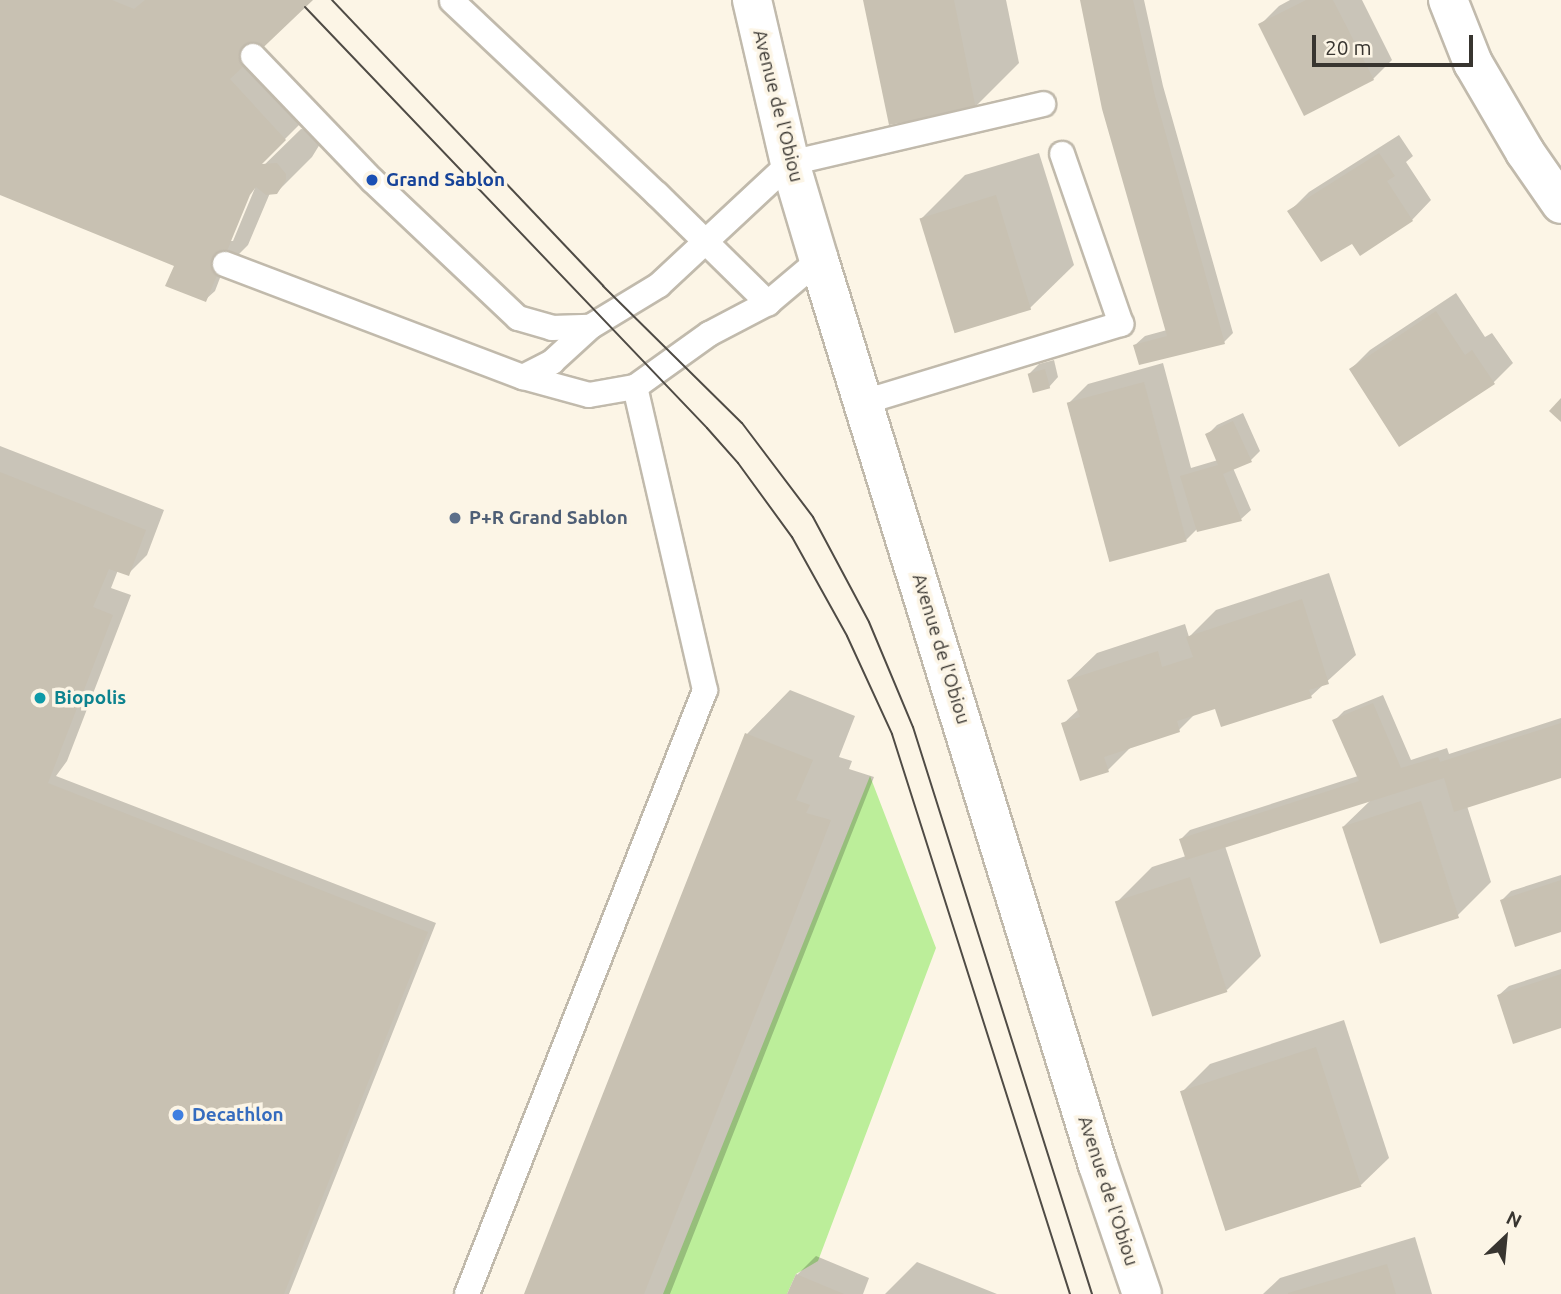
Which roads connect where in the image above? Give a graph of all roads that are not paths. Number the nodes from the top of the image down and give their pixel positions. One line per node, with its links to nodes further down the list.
1 (752, 0): 7 (street, Avenue de l'Obiou)
2 (1448, 0): 8 (street)
3 (452, 1): 9 (lane)
4 (253, 56): 13 (lane)
5 (1043, 104): 7 (lane)
6 (1062, 154): 16 (lane)
7 (790, 163): 9 (lane); 10 (street, Avenue de l'Obiou)
8 (1561, 204)
9 (706, 242): 12 (lane); 13 (lane)
10 (819, 260): 12 (lane); 16 (street, Avenue de l'Obiou)
11 (225, 264): 14 (lane)
12 (768, 303): 15 (lane)
13 (590, 327): 14 (lane)
14 (523, 377): 15 (lane)
15 (635, 387): 17 (lane)
16 (864, 402): 18 (street, Avenue de l'Obiou)
17 (467, 1294)
18 (1142, 1294)

